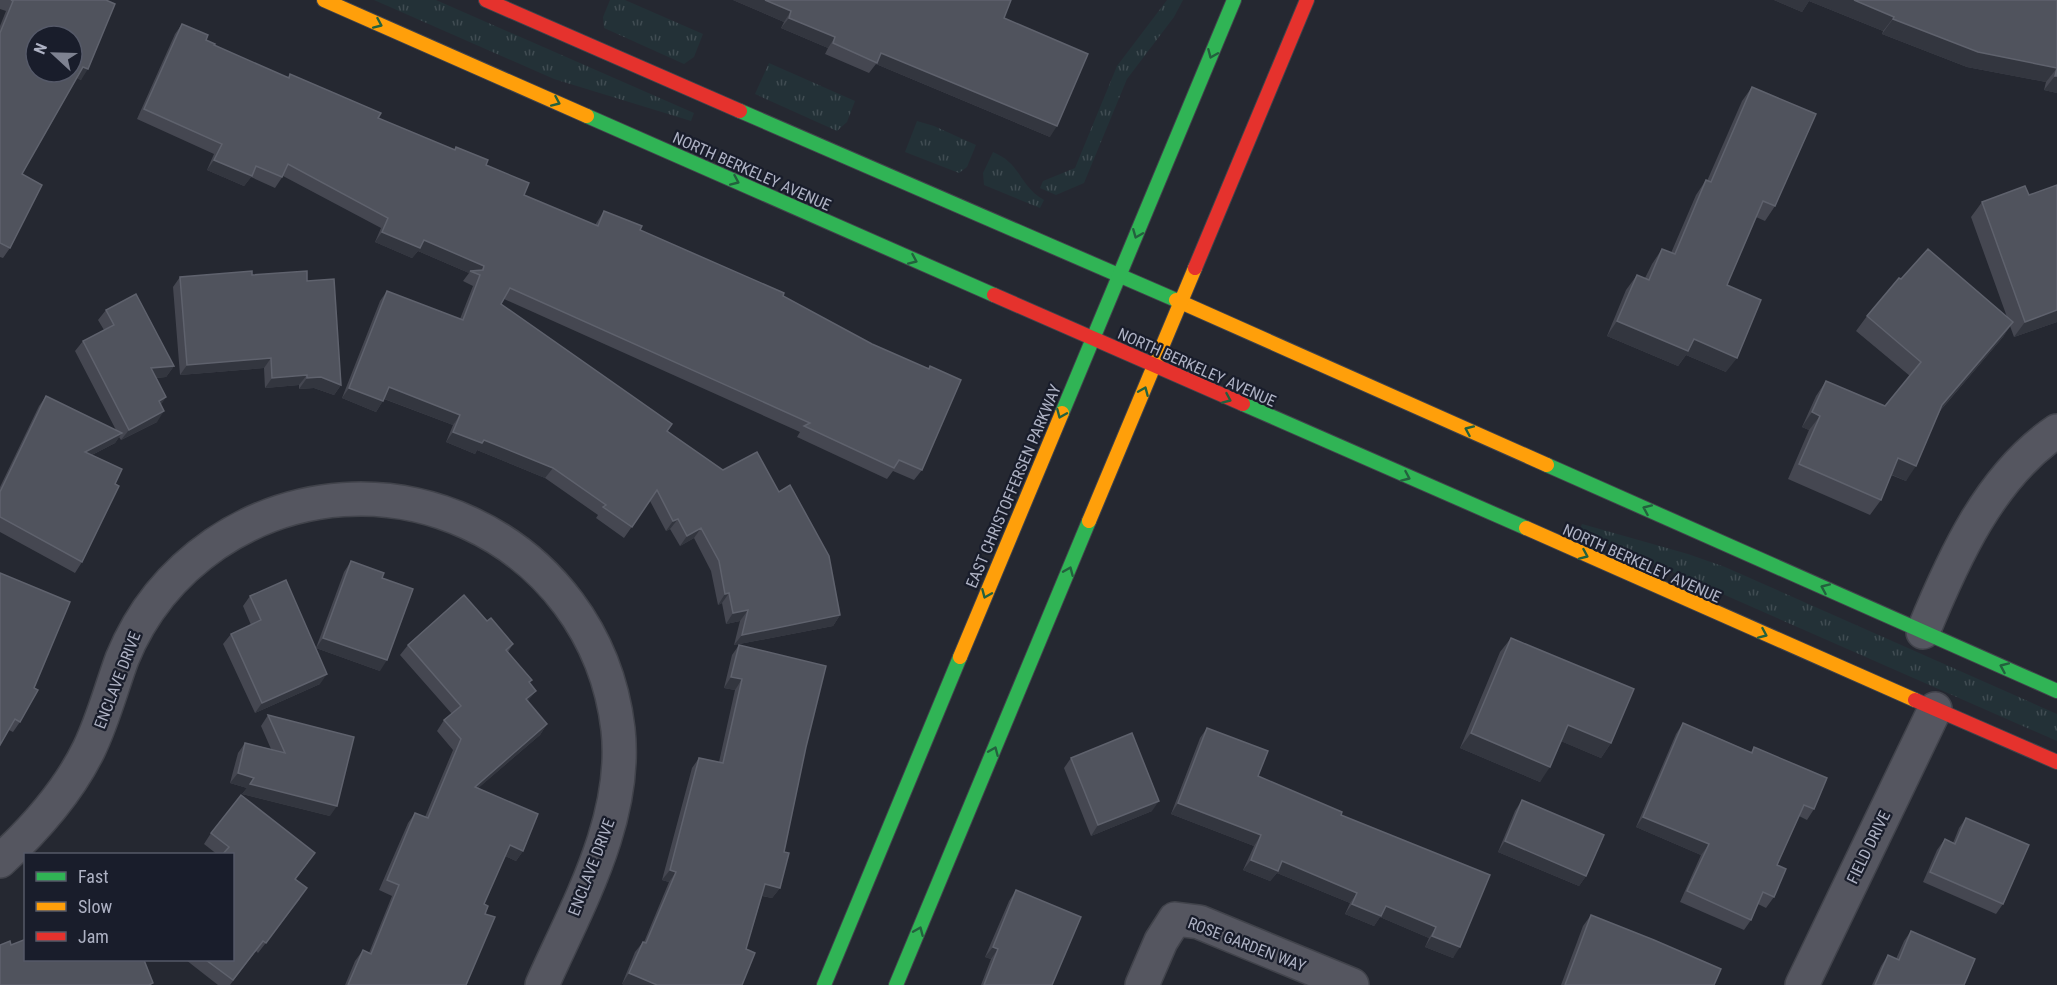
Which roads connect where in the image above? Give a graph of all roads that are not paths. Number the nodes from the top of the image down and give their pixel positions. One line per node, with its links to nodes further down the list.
1 (324, 0): 7 (street, NORTH BERKELEY AVENUE, one-way to 7)
2 (486, 0): 5 (street)
3 (1234, 0): 5 (street, EAST CHRISTOFFERSEN PARKWAY, one-way to 5)
4 (1306, 0): 6 (street)
5 (1119, 276): 6 (street); 7 (street, EAST CHRISTOFFERSEN PARKWAY)
6 (1180, 302): 8 (street); 10 (street, one-way to 6)
7 (1093, 339): 8 (street, NORTH BERKELEY AVENUE); 16 (street, EAST CHRISTOFFERSEN PARKWAY, one-way to 16)
8 (1154, 366): 12 (street, NORTH BERKELEY AVENUE, one-way to 12); 17 (street, one-way to 8)
9 (2057, 431): 10 (street)
10 (1923, 632): 11 (street, one-way to 10)
11 (2057, 691)
12 (1935, 709): 13 (street, NORTH BERKELEY AVENUE); 20 (street, FIELD DRIVE)
13 (2057, 762)
14 (0, 861): 15 (street, ENCLAVE DRIVE)
15 (542, 985)
16 (824, 985)
17 (896, 985)
18 (1142, 985): 19 (street, ROSE GARDEN WAY)
19 (1352, 985)
20 (1802, 985)

